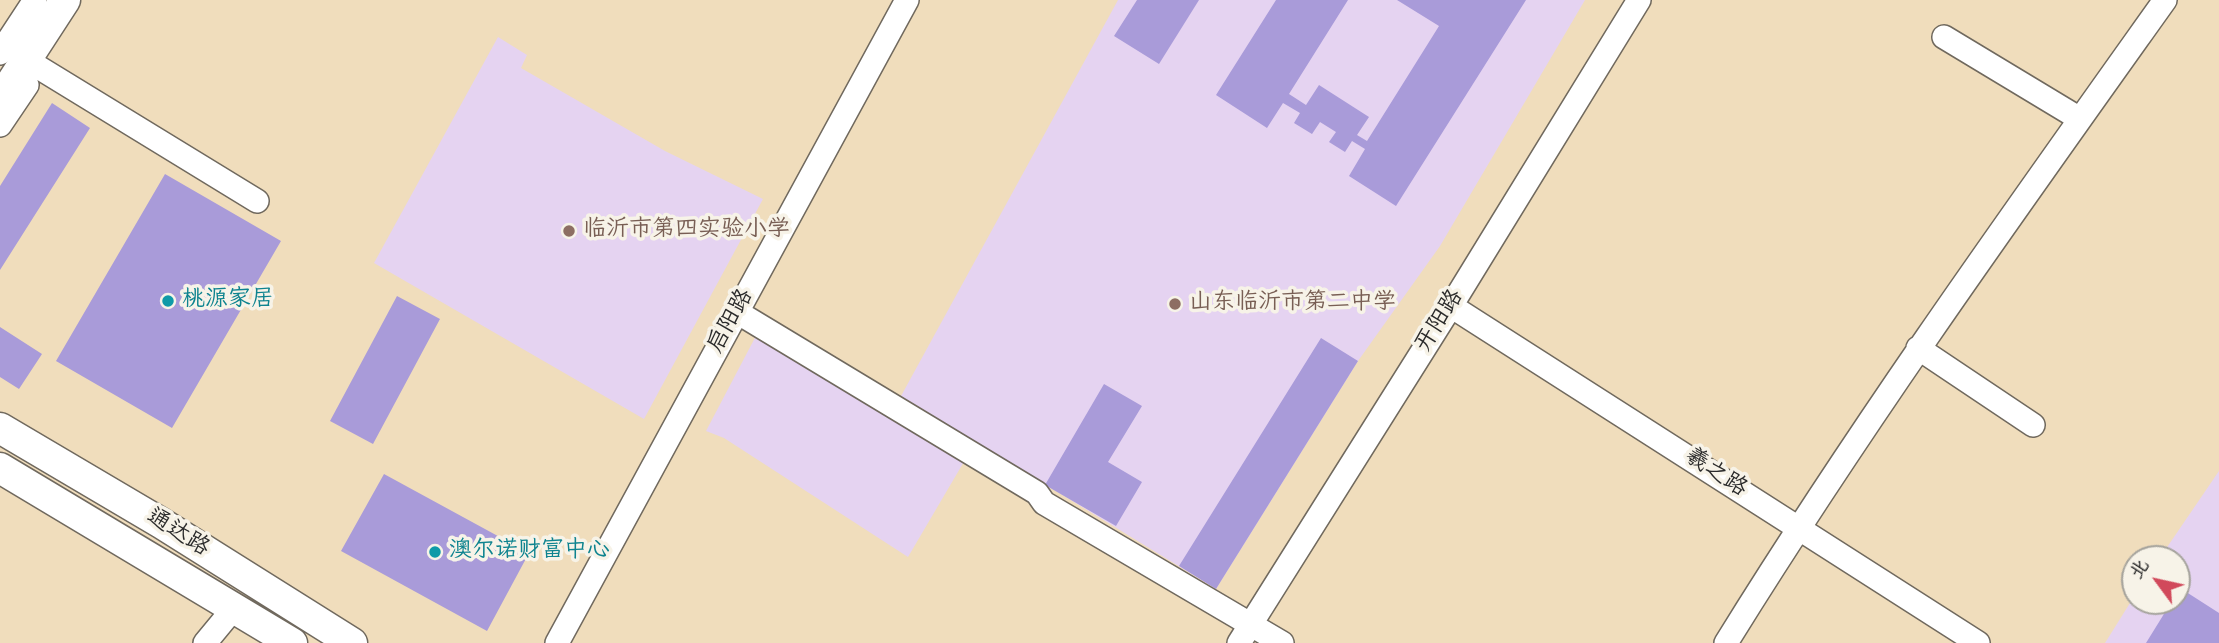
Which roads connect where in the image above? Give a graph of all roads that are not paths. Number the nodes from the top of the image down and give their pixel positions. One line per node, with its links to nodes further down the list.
1 (35, 0): 10 (street)
2 (51, 0): 8 (main road)
3 (65, 0): 8 (main road)
4 (81, 0): 12 (street)
5 (907, 0): 19 (street, 启阳路)
6 (1639, 0): 18 (street, 开阳路)
7 (2165, 0): 15 (street)
8 (37, 32): 11 (main road); 12 (main road); 13 (main road); 14 (main road)
9 (1944, 37): 15 (street)
10 (0, 53)
11 (0, 65)
12 (35, 72): 16 (street); 17 (street)
13 (0, 78)
14 (0, 100)
15 (2080, 119): 20 (street)
16 (0, 125)
17 (257, 201)
18 (1451, 306): 24 (street, 羲之路); 26 (street, 开阳路)
19 (737, 312): 26 (street); 30 (street, 启阳路)
20 (1918, 348): 21 (street); 24 (street)
21 (2033, 425)
22 (0, 428): 29 (main road, 通达路)
23 (0, 468): 25 (main road, 通达路)
24 (1797, 527): 32 (street); 33 (street, 羲之路)
25 (234, 608): 27 (street); 28 (main road, 通达路)
26 (1245, 634): 31 (street)
27 (205, 643)
28 (292, 643)
29 (352, 643)
30 (557, 643)
31 (1282, 643)
32 (1726, 643)
33 (1978, 643)

